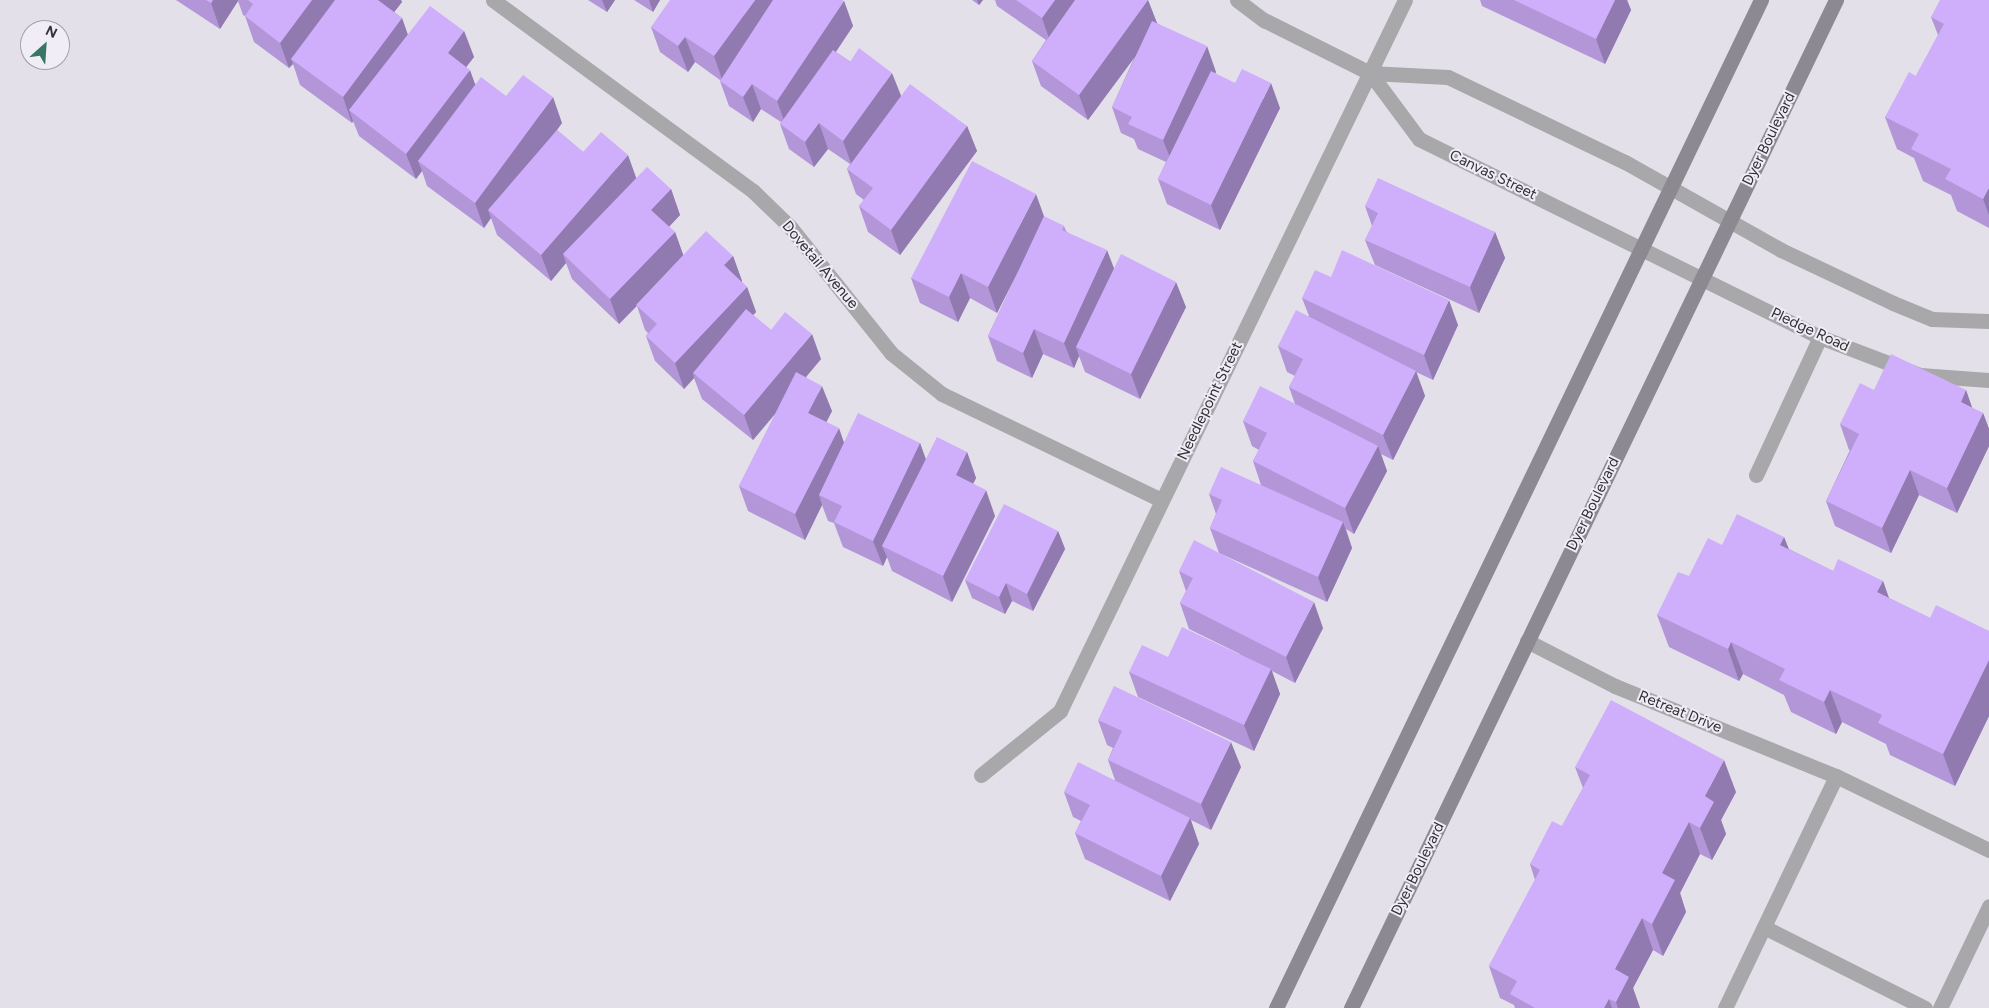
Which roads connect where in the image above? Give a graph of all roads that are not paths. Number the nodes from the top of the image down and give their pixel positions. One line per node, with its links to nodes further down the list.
1 (493, 0): 15 (street, Dovetail Avenue)
2 (1237, 0): 6 (street, Canvas Street)
3 (1405, 0): 6 (street, Needlepoint Street)
4 (1761, 0): 7 (main road)
5 (1836, 0): 8 (main road, Dyer Boulevard)
6 (1370, 73): 7 (street, Canvas Street); 9 (street, Canvas Street); 15 (street, Needlepoint Street)
7 (1670, 187): 8 (street); 9 (main road)
8 (1729, 220): 10 (main road, Dyer Boulevard); 11 (street)
9 (1642, 247): 10 (street, Pledge Road); 22 (main road)
10 (1701, 277): 12 (street, Pledge Road); 16 (main road, Dyer Boulevard)
11 (1989, 321)
12 (1820, 337): 13 (street, Pledge Road); 14 (street)
13 (1989, 380)
14 (1756, 475)
15 (1161, 500): 17 (street, Needlepoint Street)
16 (1527, 641): 18 (street, Retreat Drive); 23 (main road, Dyer Boulevard)
17 (981, 775)
18 (1836, 776): 19 (street, Retreat Drive); 21 (street)
19 (1989, 850)
20 (1989, 906): 26 (street)
21 (1764, 927): 24 (street); 25 (street)
22 (1276, 1008)
23 (1351, 1008)
24 (1725, 1008)
25 (1925, 1008)
26 (1940, 1008)

